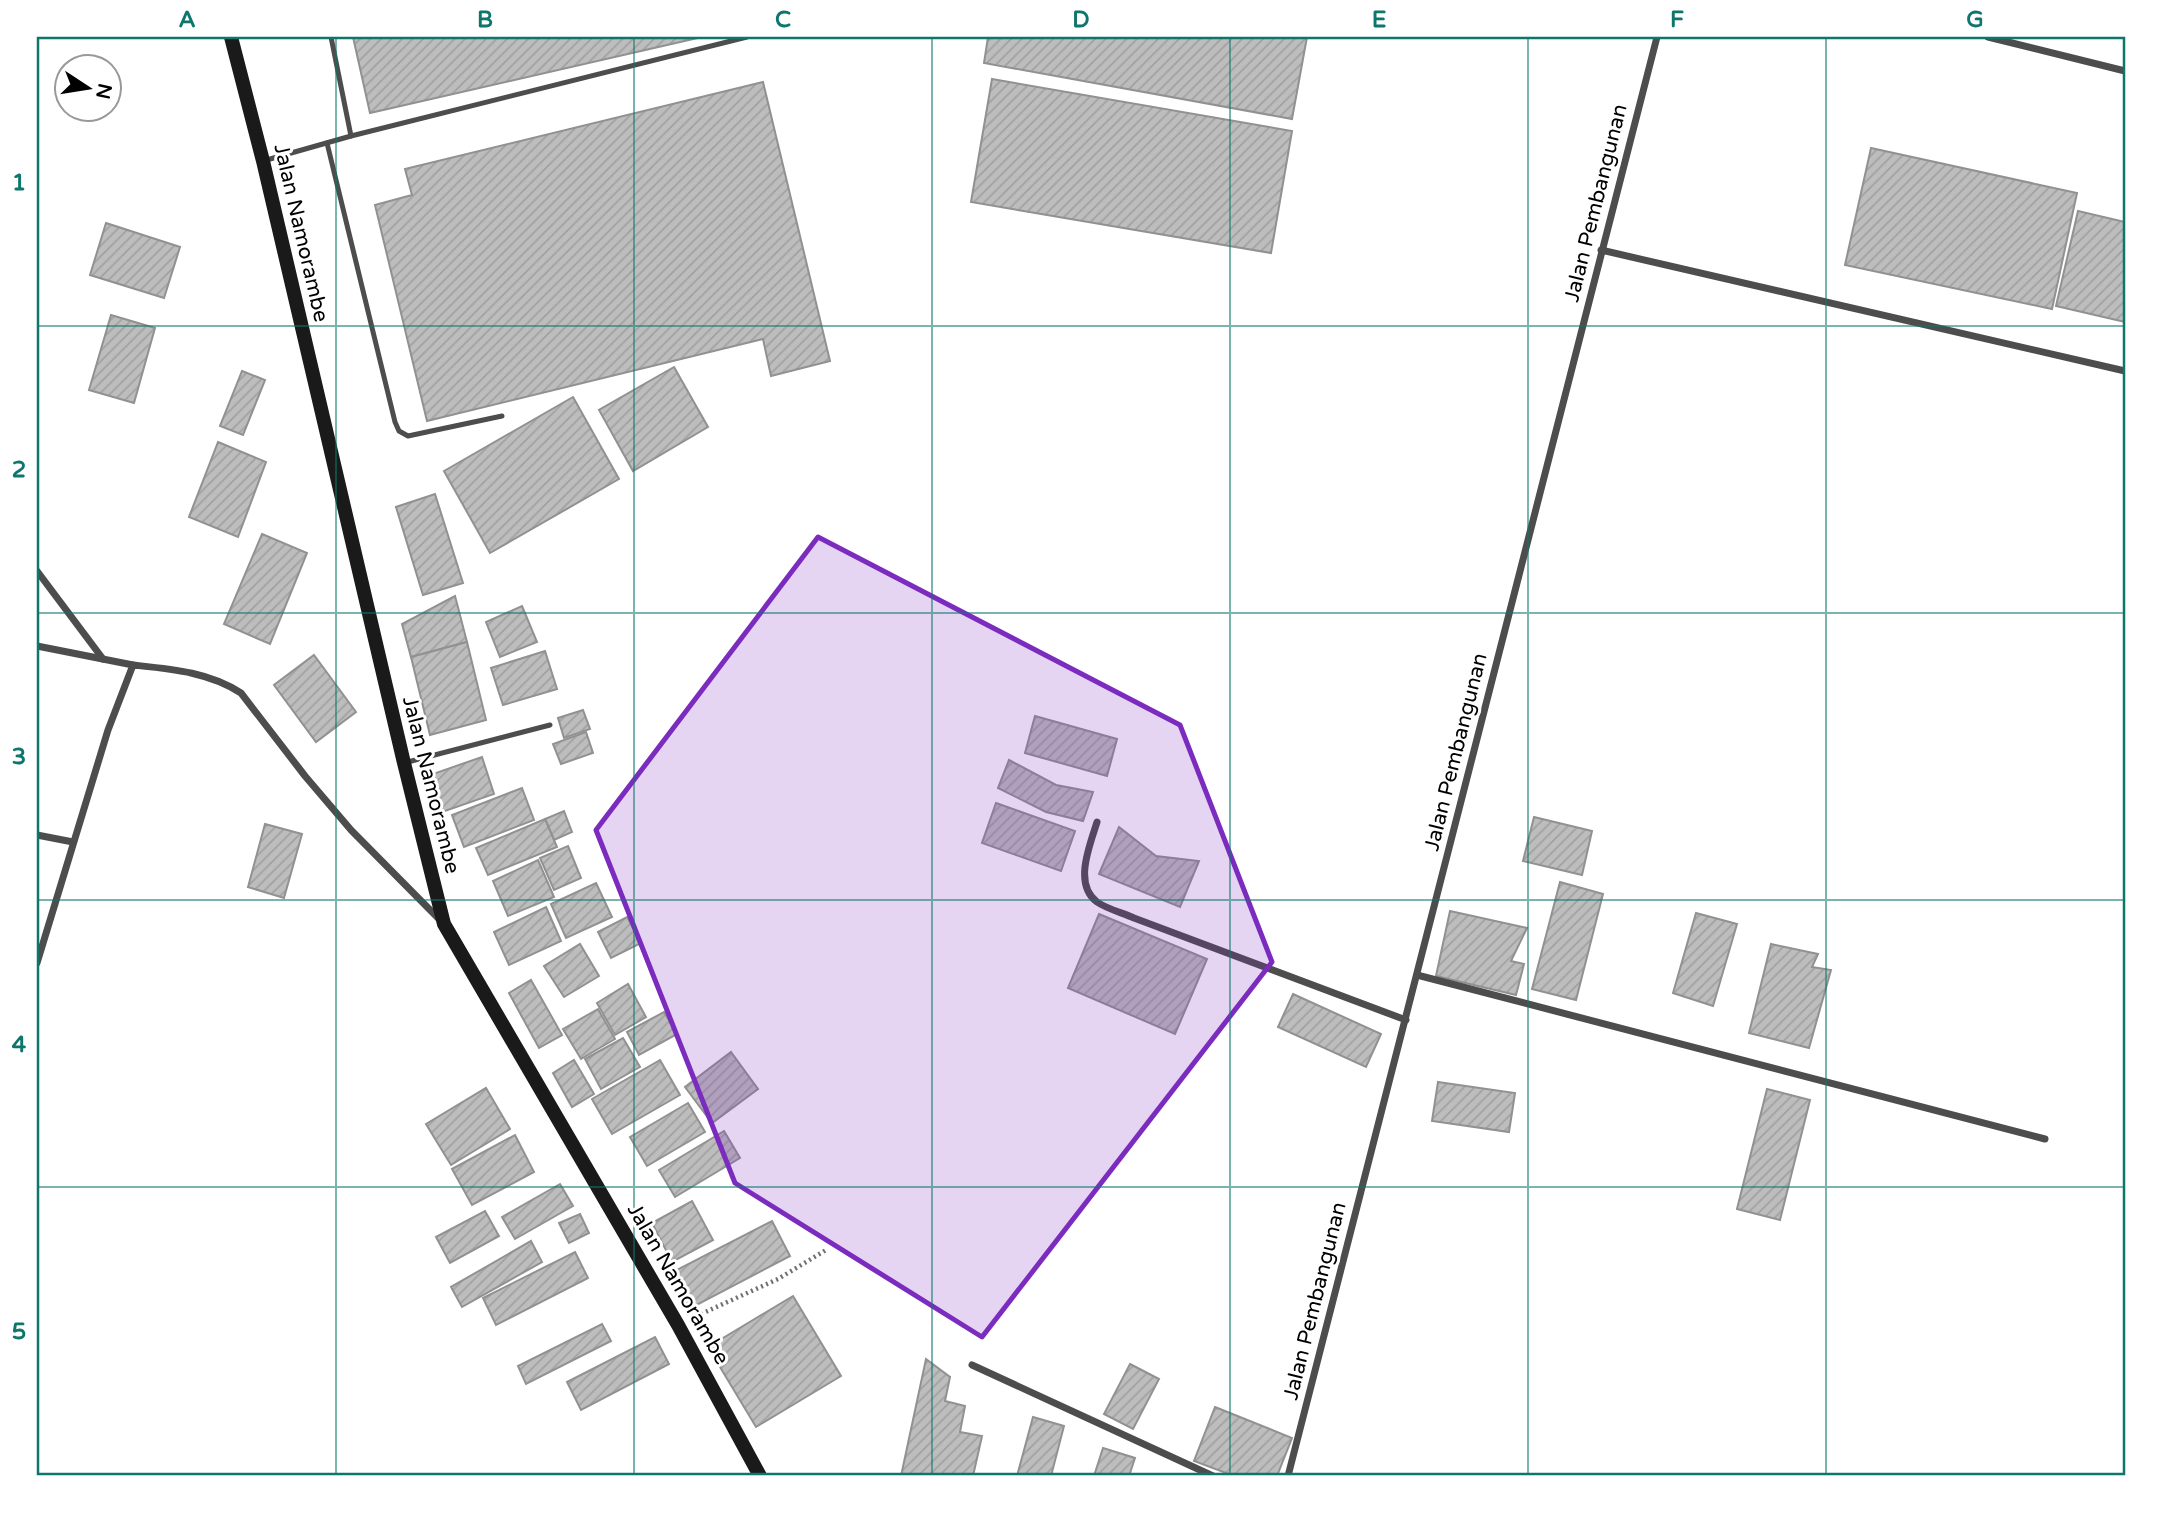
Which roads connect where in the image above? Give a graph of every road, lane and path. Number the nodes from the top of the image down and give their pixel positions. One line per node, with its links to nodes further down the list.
1 (231, 37): 9 (main road, Jalan Namorambe)
2 (331, 37): 7 (lane)
3 (747, 37): 7 (lane)
4 (1657, 37): 10 (street, Jalan Pembangunan)
5 (1988, 37): 6 (street)
6 (2125, 71)
7 (351, 136): 8 (lane)
8 (327, 143): 9 (lane); 12 (lane)
9 (263, 162): 18 (main road, Jalan Namorambe)
10 (1601, 250): 11 (street); 24 (street, Jalan Pembangunan)
11 (2125, 372)
12 (502, 416)
13 (37, 571): 15 (street)
14 (37, 646): 15 (street)
15 (103, 659): 16 (street)
16 (133, 665): 21 (street); 22 (street)
17 (550, 725): 18 (lane)
18 (404, 763): 22 (main road, Jalan Namorambe)
19 (1097, 822): 25 (street)
20 (37, 835): 21 (street)
21 (74, 842): 23 (street)
22 (444, 924): 28 (main road, Jalan Namorambe)
23 (37, 964)
24 (1417, 975): 25 (street, Jalan Pembangunan); 26 (street)
25 (1406, 1020): 32 (street, Jalan Pembangunan)
26 (2045, 1139)
27 (826, 1250): 28 (path)
28 (678, 1325): 30 (main road, Jalan Namorambe)
29 (972, 1365): 31 (street)
30 (760, 1476)
31 (1213, 1476)
32 (1288, 1476)

